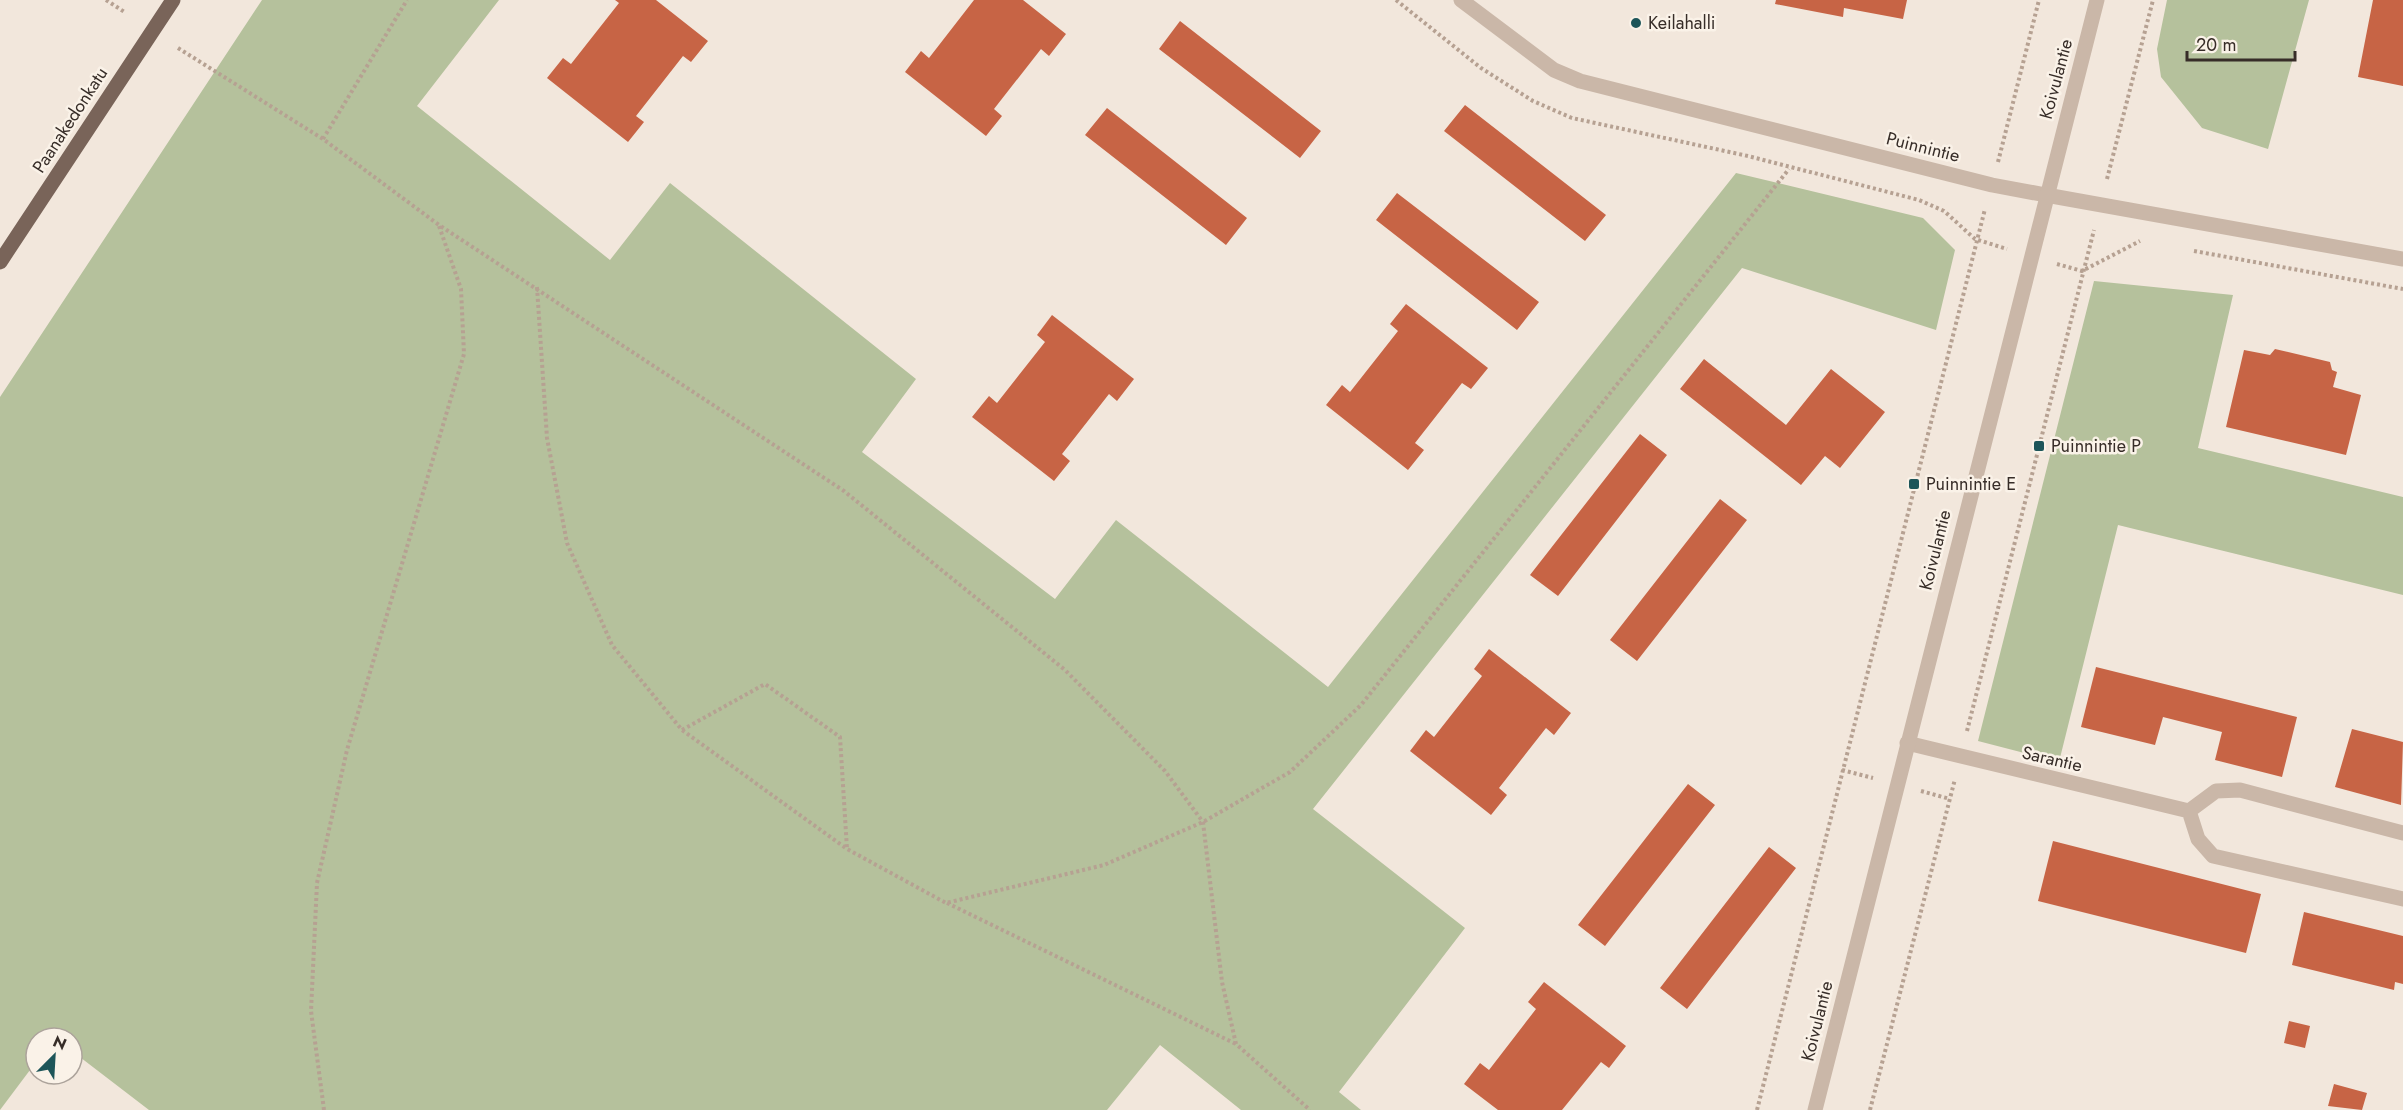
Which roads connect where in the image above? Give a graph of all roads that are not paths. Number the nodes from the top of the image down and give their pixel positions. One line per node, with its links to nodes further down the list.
1 (173, 0): 6 (main road, Paanakedonkatu)
2 (1461, 0): 4 (street, Puinnintie)
3 (2097, 0): 4 (street, Koivulantie)
4 (2046, 195): 5 (street, Puinnintie); 7 (street, Koivulantie)
5 (2403, 259)
6 (0, 262)
7 (1906, 743): 8 (street, Sarantie); 11 (street, Koivulantie)
8 (2189, 811): 9 (street); 10 (street)
9 (2403, 833)
10 (2403, 899)
11 (1815, 1110)

